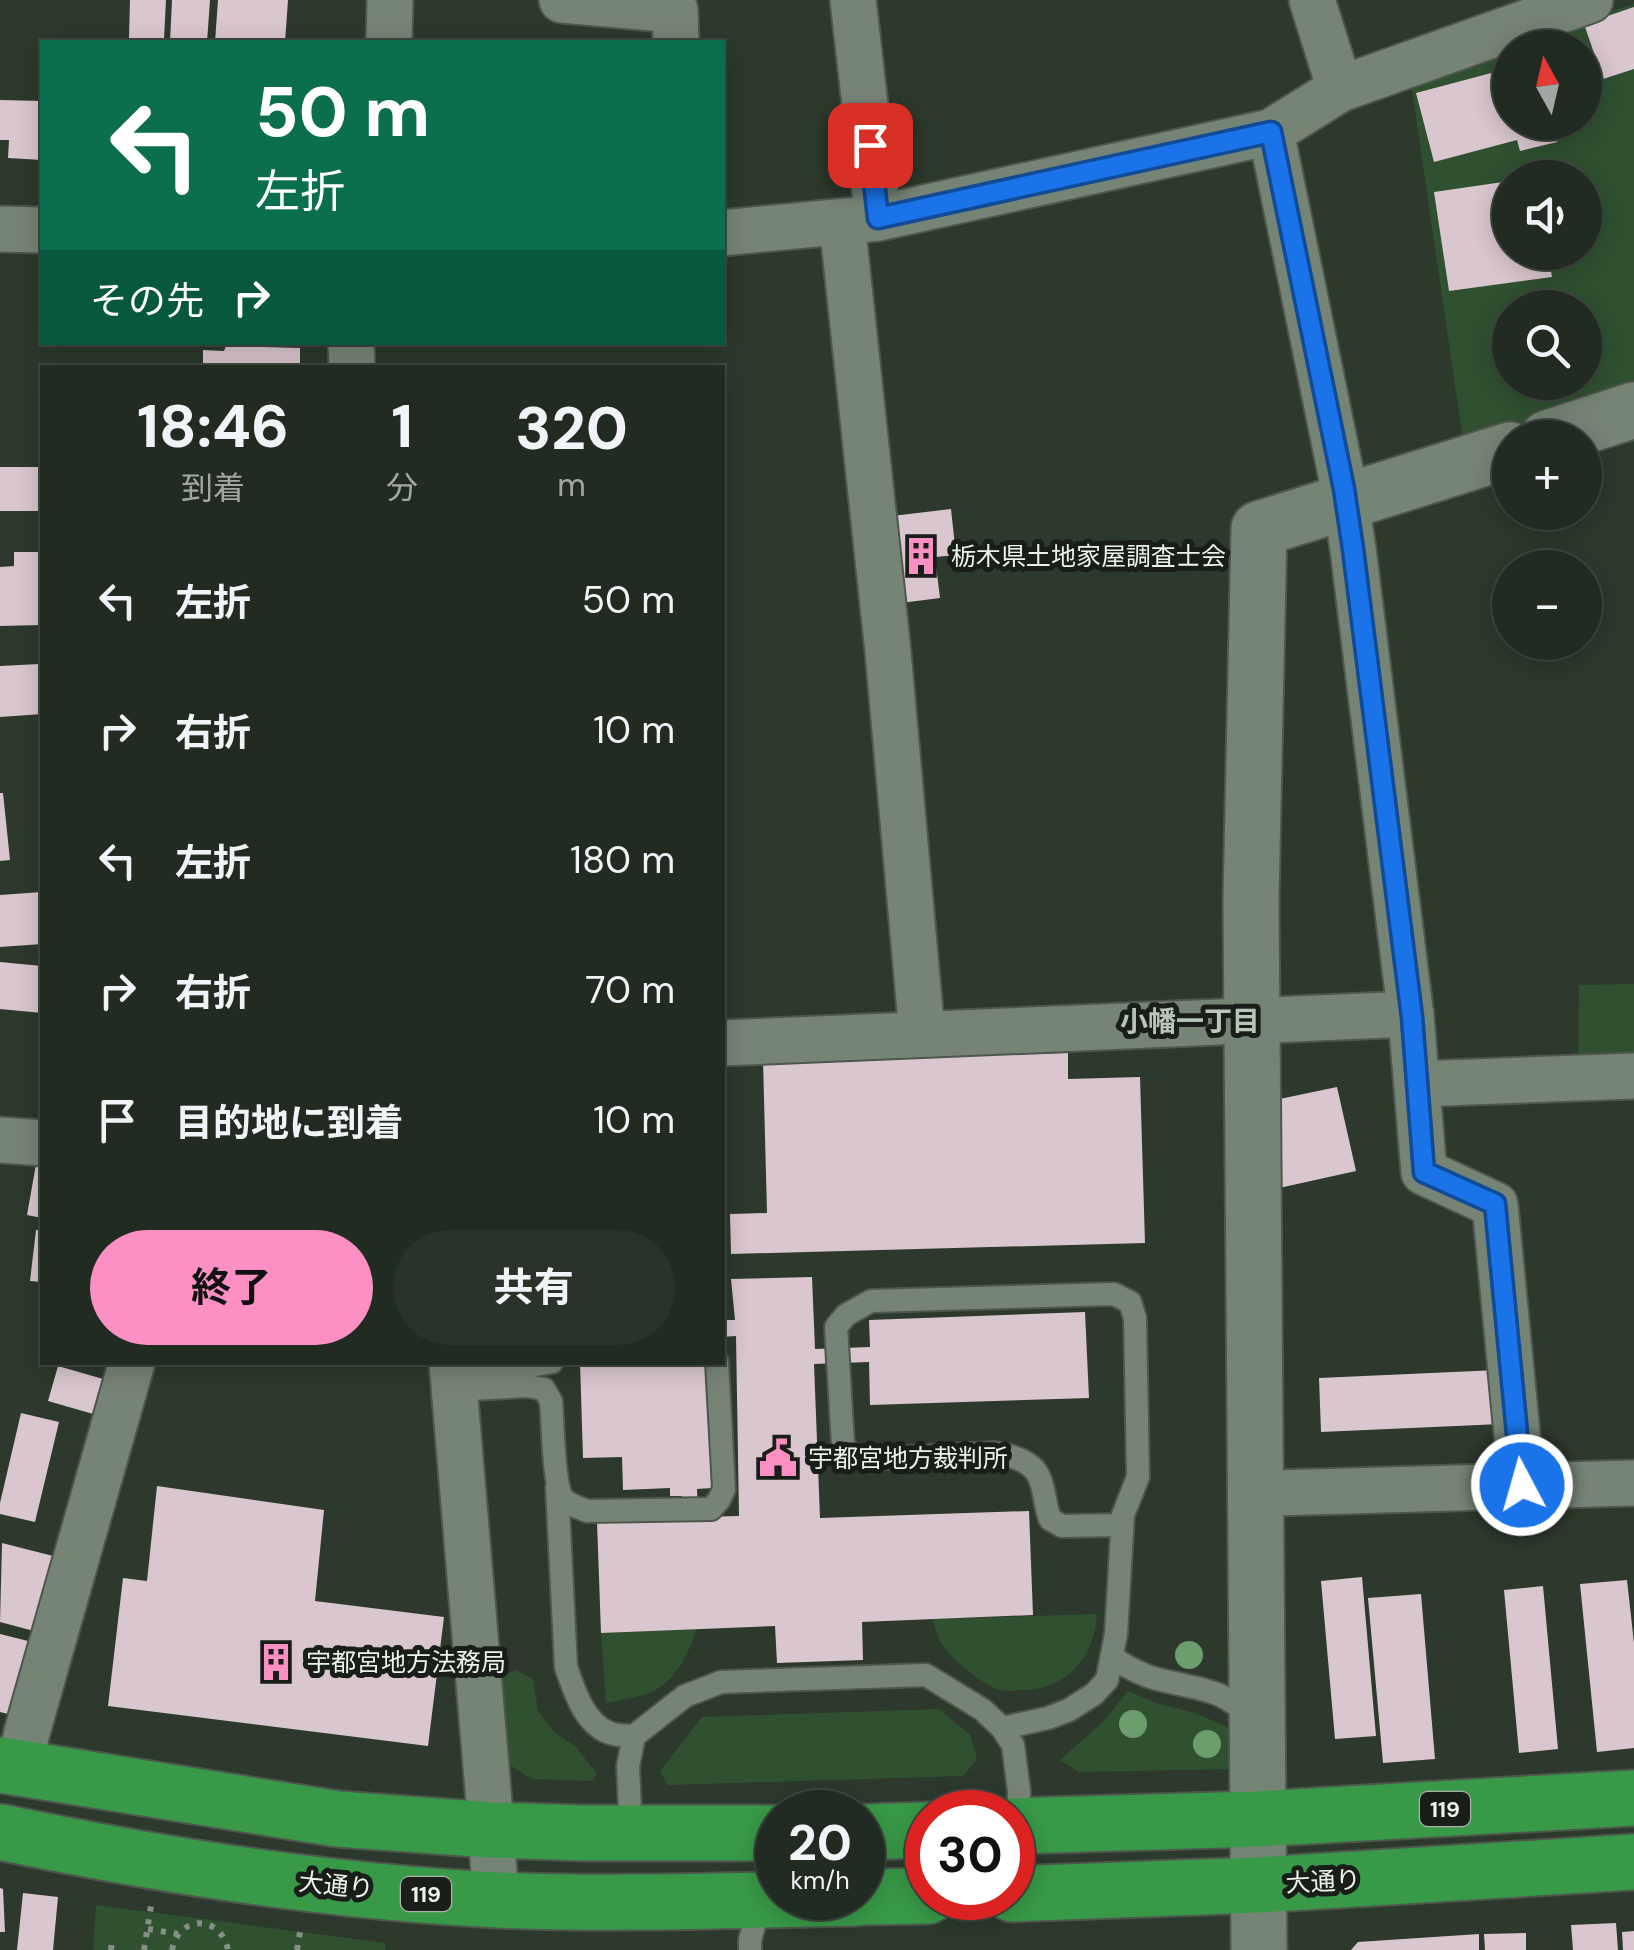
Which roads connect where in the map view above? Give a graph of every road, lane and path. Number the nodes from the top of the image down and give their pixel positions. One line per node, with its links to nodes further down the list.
1 (390, 0): 6 (street)
2 (562, 0): 7 (street)
3 (853, 0): 10 (street)
4 (1312, 0): 8 (street)
5 (1590, 0): 8 (street)
6 (389, 40)
7 (676, 40)
8 (1340, 89): 9 (street)
9 (1271, 132): 10 (street); 17 (street)
10 (860, 220): 13 (street); 18 (street)
11 (0, 229): 12 (street)
12 (40, 230)
13 (725, 233)
14 (1634, 410): 15 (street)
15 (1602, 420)
16 (1492, 456): 39 (street)
17 (1411, 1014): 18 (street); 21 (street)
18 (922, 1034): 19 (street)
19 (725, 1043)
20 (1634, 1076): 21 (street)
21 (1417, 1084): 30 (street)
22 (0, 1140): 23 (street)
23 (40, 1144)
24 (131, 1365): 36 (street)
25 (536, 1365): 27 (lane)
26 (717, 1365): 29 (lane)
27 (452, 1374): 29 (lane); 41 (street)
28 (1634, 1483): 30 (street)
29 (557, 1484): 35 (lane)
30 (1522, 1485): 31 (street)
31 (1276, 1492)
32 (1122, 1525): 32 (lane); 33 (lane)
33 (1113, 1658): 34 (lane); 39 (lane)
34 (1002, 1728): 35 (lane); 37 (lane)
35 (634, 1736): 43 (lane)
36 (10, 1767): 41 (highway)
37 (1019, 1790)
38 (1634, 1798): 39 (highway, 119)
39 (1268, 1819): 40 (highway, 119); 46 (street)
40 (1035, 1825)
41 (491, 1830): 43 (highway); 49 (street)
42 (0, 1832): 49 (highway, 大通り / 119)
43 (631, 1833): 44 (highway)
44 (755, 1833)
45 (1634, 1862): 46 (highway, 大通り)
46 (1258, 1885): 47 (highway, 大通り); 60 (street)
47 (1035, 1893)
48 (152, 1899): 52 (path)
49 (496, 1900): 51 (highway, 大通り / 119)
50 (302, 1920): 59 (path)
51 (756, 1925)
52 (148, 1929): 53 (path); 56 (path)
53 (178, 1934): 57 (path); 58 (path)
54 (112, 1940): 55 (path)
55 (111, 1950)
56 (144, 1950)
57 (172, 1950)
58 (228, 1950)
59 (297, 1950)
60 (1259, 1950)

